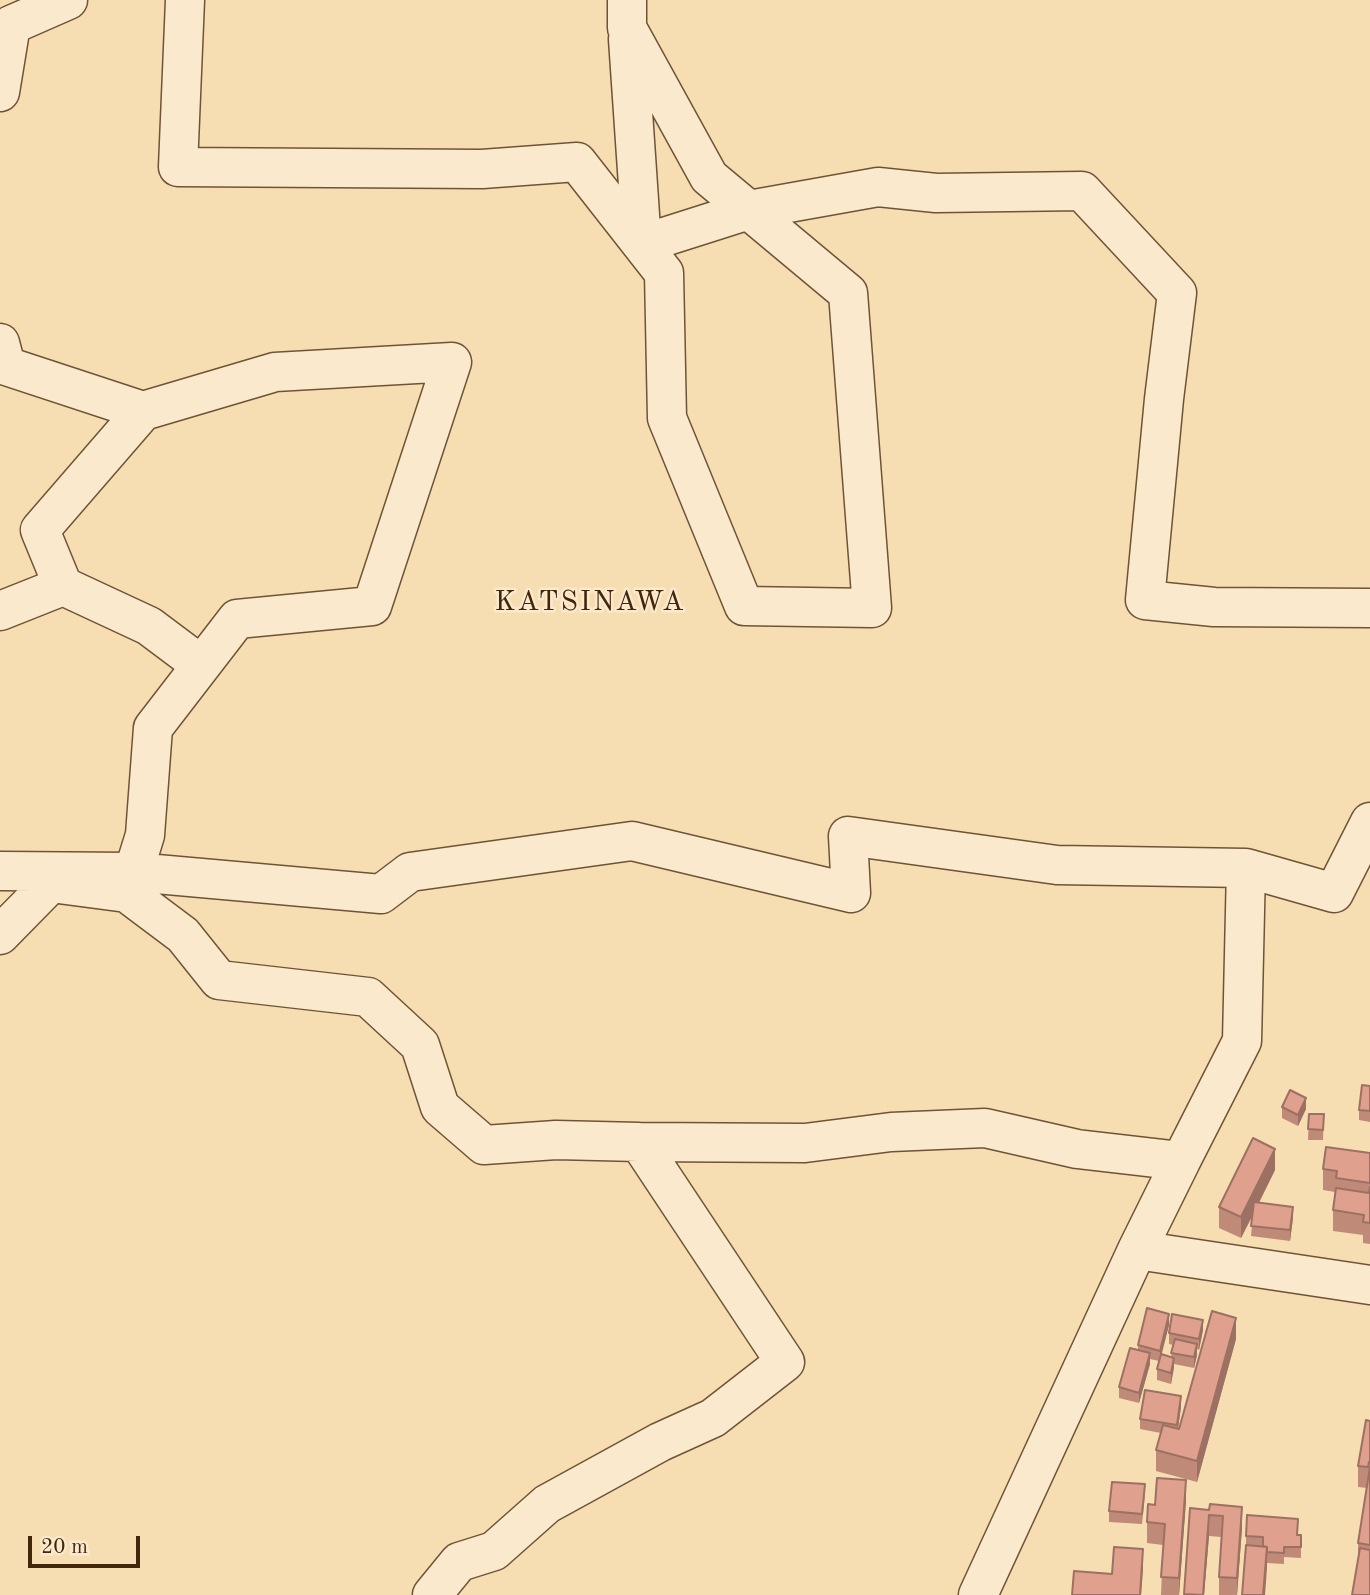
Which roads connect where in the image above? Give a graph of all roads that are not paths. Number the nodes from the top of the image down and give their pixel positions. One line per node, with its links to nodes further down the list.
1 (68, 0): 4 (street)
2 (185, 0): 6 (street)
3 (627, 14): 5 (street); 6 (street)
4 (0, 92)
5 (748, 210): 6 (street); 6 (street); 10 (street)
6 (642, 244)
7 (0, 343): 8 (street)
8 (142, 411): 9 (street); 12 (street)
9 (63, 586): 11 (street); 12 (street)
10 (1370, 608)
11 (0, 611)
12 (201, 666): 16 (street)
13 (1370, 822): 14 (street)
14 (1246, 868): 16 (street); 19 (street)
15 (0, 871): 16 (street)
16 (130, 882): 17 (street); 18 (street)
17 (0, 935)
18 (639, 1142): 19 (street); 22 (street)
19 (1181, 1161): 20 (street)
20 (1137, 1250): 21 (street); 23 (street)
21 (1370, 1285)
22 (432, 1595)
23 (978, 1595)

